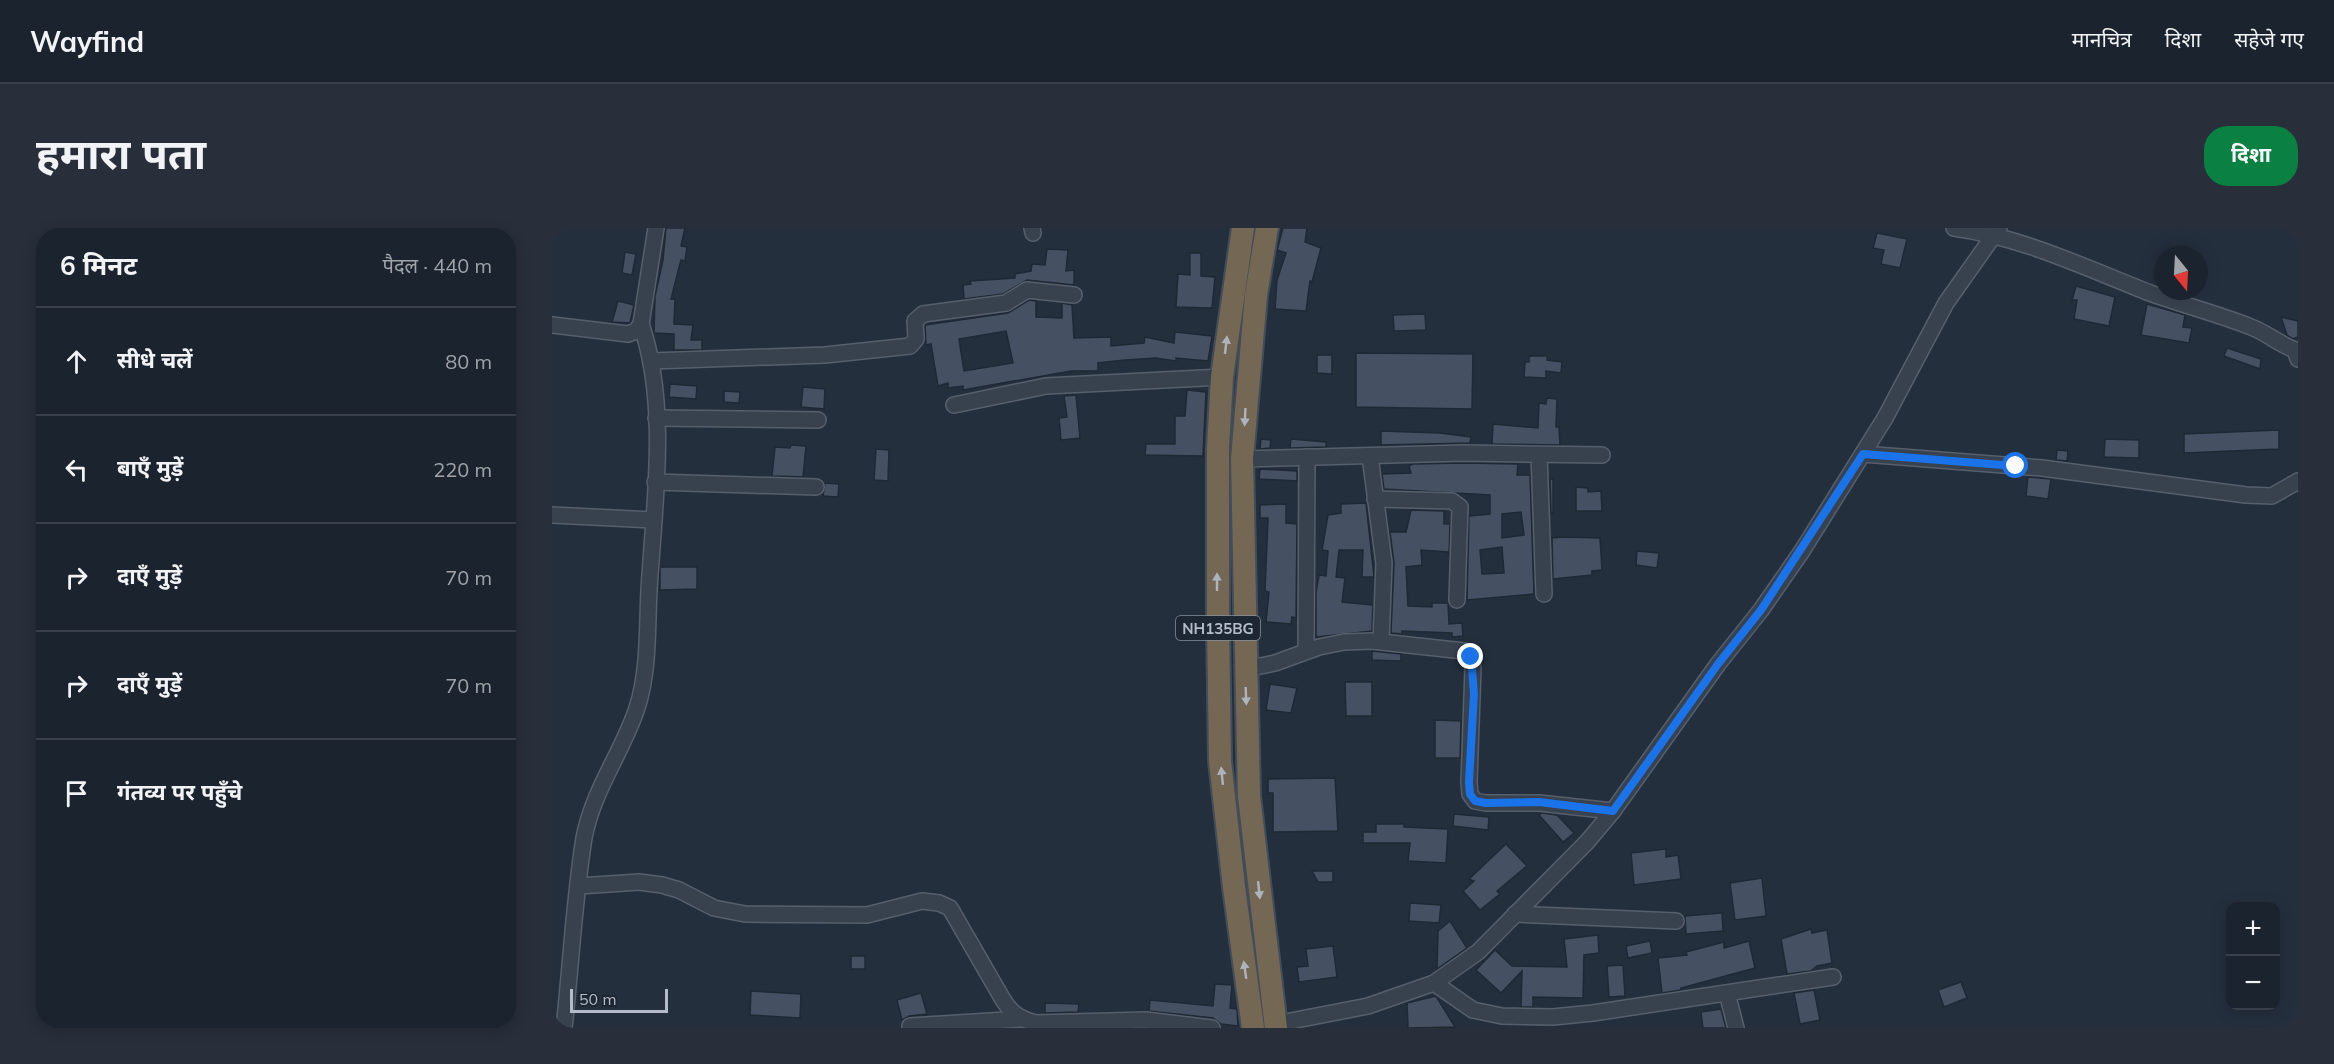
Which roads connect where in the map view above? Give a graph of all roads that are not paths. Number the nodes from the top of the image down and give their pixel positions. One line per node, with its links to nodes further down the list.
1 (656, 228): 7 (street)
2 (1243, 228): 11 (highway, NH135BG, one-way to 2)
3 (1268, 228): 20 (highway, NH135BG, one-way to 20)
4 (1954, 228): 5 (street)
5 (1996, 230): 9 (street); 15 (street)
6 (1074, 295): 10 (street)
7 (641, 324): 8 (street); 10 (street)
8 (552, 325)
9 (2298, 358)
10 (652, 361): 13 (street)
11 (1222, 377): 12 (street); 45 (highway, NH135BG, one-way to 11)
12 (954, 405)
13 (656, 418): 14 (street); 22 (street)
14 (818, 420)
15 (1863, 454): 21 (street); 32 (street)
16 (1539, 455): 17 (street); 18 (street); 27 (street)
17 (1602, 455)
18 (1370, 456): 19 (street); 24 (street)
19 (1307, 457): 20 (street); 30 (street)
20 (1242, 459): 31 (highway, NH135BG)
21 (2298, 481)
22 (655, 482): 23 (street); 26 (street)
23 (816, 487)
24 (1375, 499): 28 (street); 29 (street)
25 (552, 516): 26 (street)
26 (653, 520): 33 (street)
27 (1544, 594)
28 (1457, 600)
29 (1381, 642): 30 (street); 32 (street)
30 (1306, 651): 31 (street)
31 (1246, 669): 42 (highway, NH135BG, one-way to 42)
32 (1613, 811): 34 (street)
33 (579, 886): 39 (street); 43 (street)
34 (1515, 914): 35 (street); 37 (street)
35 (1676, 921)
36 (1833, 977): 38 (street)
37 (1434, 983): 40 (street); 42 (street)
38 (1727, 993): 40 (street); 46 (street)
39 (1021, 1019): 41 (street); 44 (street)
40 (1531, 1022)
41 (909, 1026)
42 (1275, 1026)
43 (564, 1028)
44 (1212, 1028)
45 (1253, 1028)
46 (1736, 1028)

